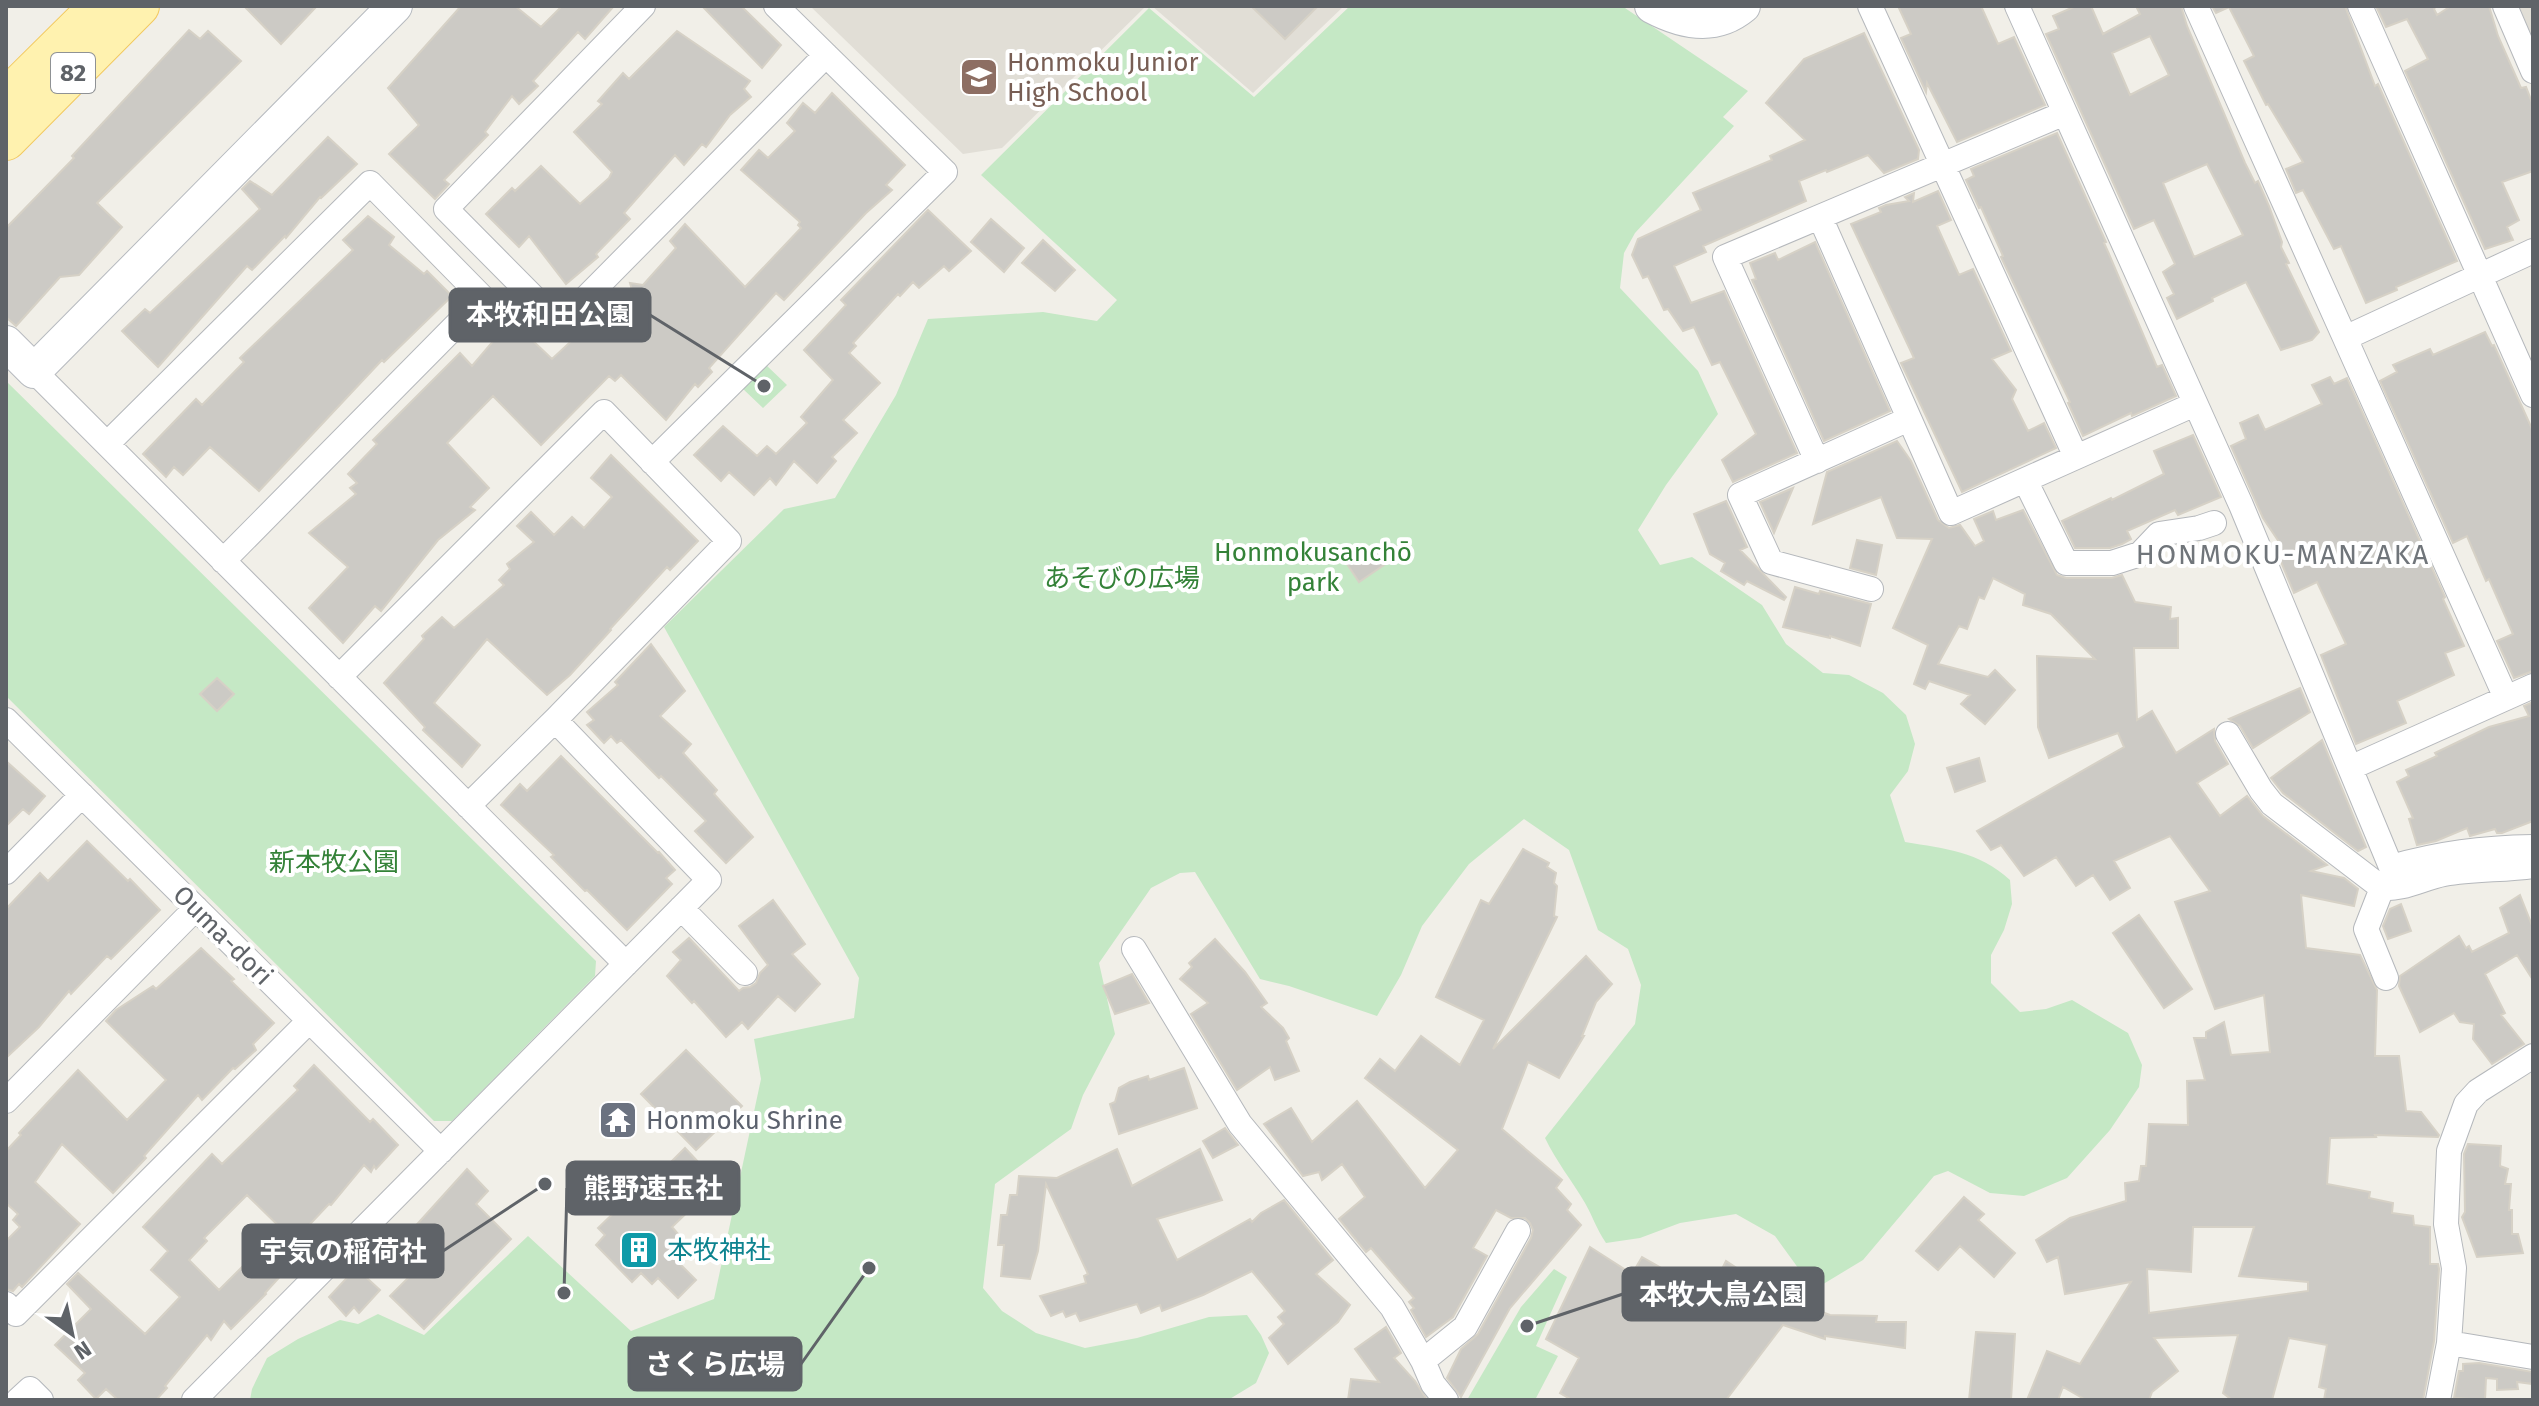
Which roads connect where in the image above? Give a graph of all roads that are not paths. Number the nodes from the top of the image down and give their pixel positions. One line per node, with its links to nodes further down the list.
1 (100, 6): 15 (main road, 82)
2 (139, 6): 17 (main road, 82)
3 (395, 6): 24 (street)
4 (643, 6): 13 (street)
5 (776, 6): 13 (street)
6 (1652, 6): 12 (street)
7 (1870, 6): 18 (street)
8 (2017, 6): 16 (street)
9 (2196, 6): 22 (street)
10 (2360, 6): 21 (street)
11 (2505, 6): 14 (street)
12 (1735, 11)
13 (826, 55): 31 (street)
14 (2533, 71)
15 (6, 99)
16 (2065, 113): 18 (street); 26 (street)
17 (6, 140)
18 (1943, 165): 19 (street); 29 (street)
19 (1820, 217): 27 (street); 30 (street)
20 (2533, 251): 21 (street)
21 (2480, 276): 22 (street); 25 (street)
22 (2345, 338): 38 (street)
23 (6, 343): 24 (street)
24 (34, 371): 28 (street)
25 (2533, 395)
26 (2195, 404): 29 (street); 33 (street)
27 (1909, 419): 30 (street); 32 (street)
28 (107, 444): 34 (street); 34 (street)
29 (2076, 457): 32 (street)
30 (1817, 461): 35 (street)
31 (652, 462): 36 (street); 40 (street)
32 (2025, 480): 33 (street)
33 (2230, 512): 42 (street)
34 (223, 561): 36 (street)
35 (1871, 589)
36 (339, 677): 44 (street)
37 (2533, 686): 38 (street)
38 (2506, 698): 42 (street)
39 (6, 720): 43 (street, Ouma-dori)
40 (555, 720): 44 (street); 50 (street)
41 (2228, 734): 48 (street)
42 (2350, 768): 45 (street)
43 (82, 795): 47 (street); 49 (street, Ouma-dori)
44 (468, 806): 52 (street)
45 (2533, 847)
46 (2533, 866): 48 (street)
47 (6, 872)
48 (2382, 888): 54 (street)
49 (196, 908): 55 (street, Ouma-dori); 57 (street)
50 (681, 908): 52 (street); 53 (street)
51 (1134, 949): 63 (street)
52 (626, 964): 58 (street)
53 (745, 973)
54 (2386, 978)
55 (309, 1021): 58 (street, Ouma-dori); 60 (street)
56 (2533, 1056): 61 (street)
57 (6, 1101)
58 (441, 1151): 66 (street)
59 (1518, 1231): 63 (street)
60 (6, 1304)
61 (2449, 1343): 62 (street); 68 (street)
62 (2533, 1357)
63 (1423, 1361): 67 (street)
64 (18, 1400): 65 (street)
65 (41, 1400)
66 (194, 1400)
67 (1446, 1400)
68 (2438, 1400)

